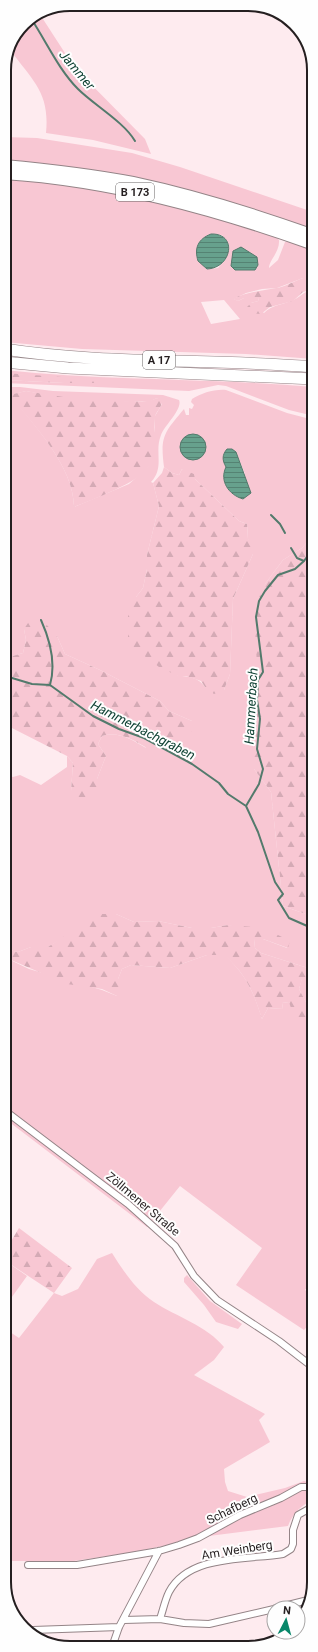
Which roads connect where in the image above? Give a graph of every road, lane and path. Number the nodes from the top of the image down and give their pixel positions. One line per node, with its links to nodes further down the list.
1 (11, 166): 3 (highway, B 173)
2 (11, 175): 4 (highway, B 173)
3 (307, 233)
4 (307, 243)
5 (11, 351): 7 (highway, A 17)
6 (11, 363): 8 (highway, A 17)
7 (307, 367)
8 (307, 380)
9 (11, 1115): 10 (street, Zöllmener Straße)
10 (307, 1363)
11 (307, 1487): 13 (street, Schafberg)
12 (307, 1510): 16 (street, Am Weinberg)
13 (159, 1551): 14 (street, Schafberg); 17 (street)
14 (28, 1565)
15 (266, 1610): 16 (street)
16 (160, 1618): 17 (street)
17 (124, 1620): 18 (street)
18 (119, 1627): 19 (street); 20 (street)
19 (36, 1630)
20 (114, 1641)

